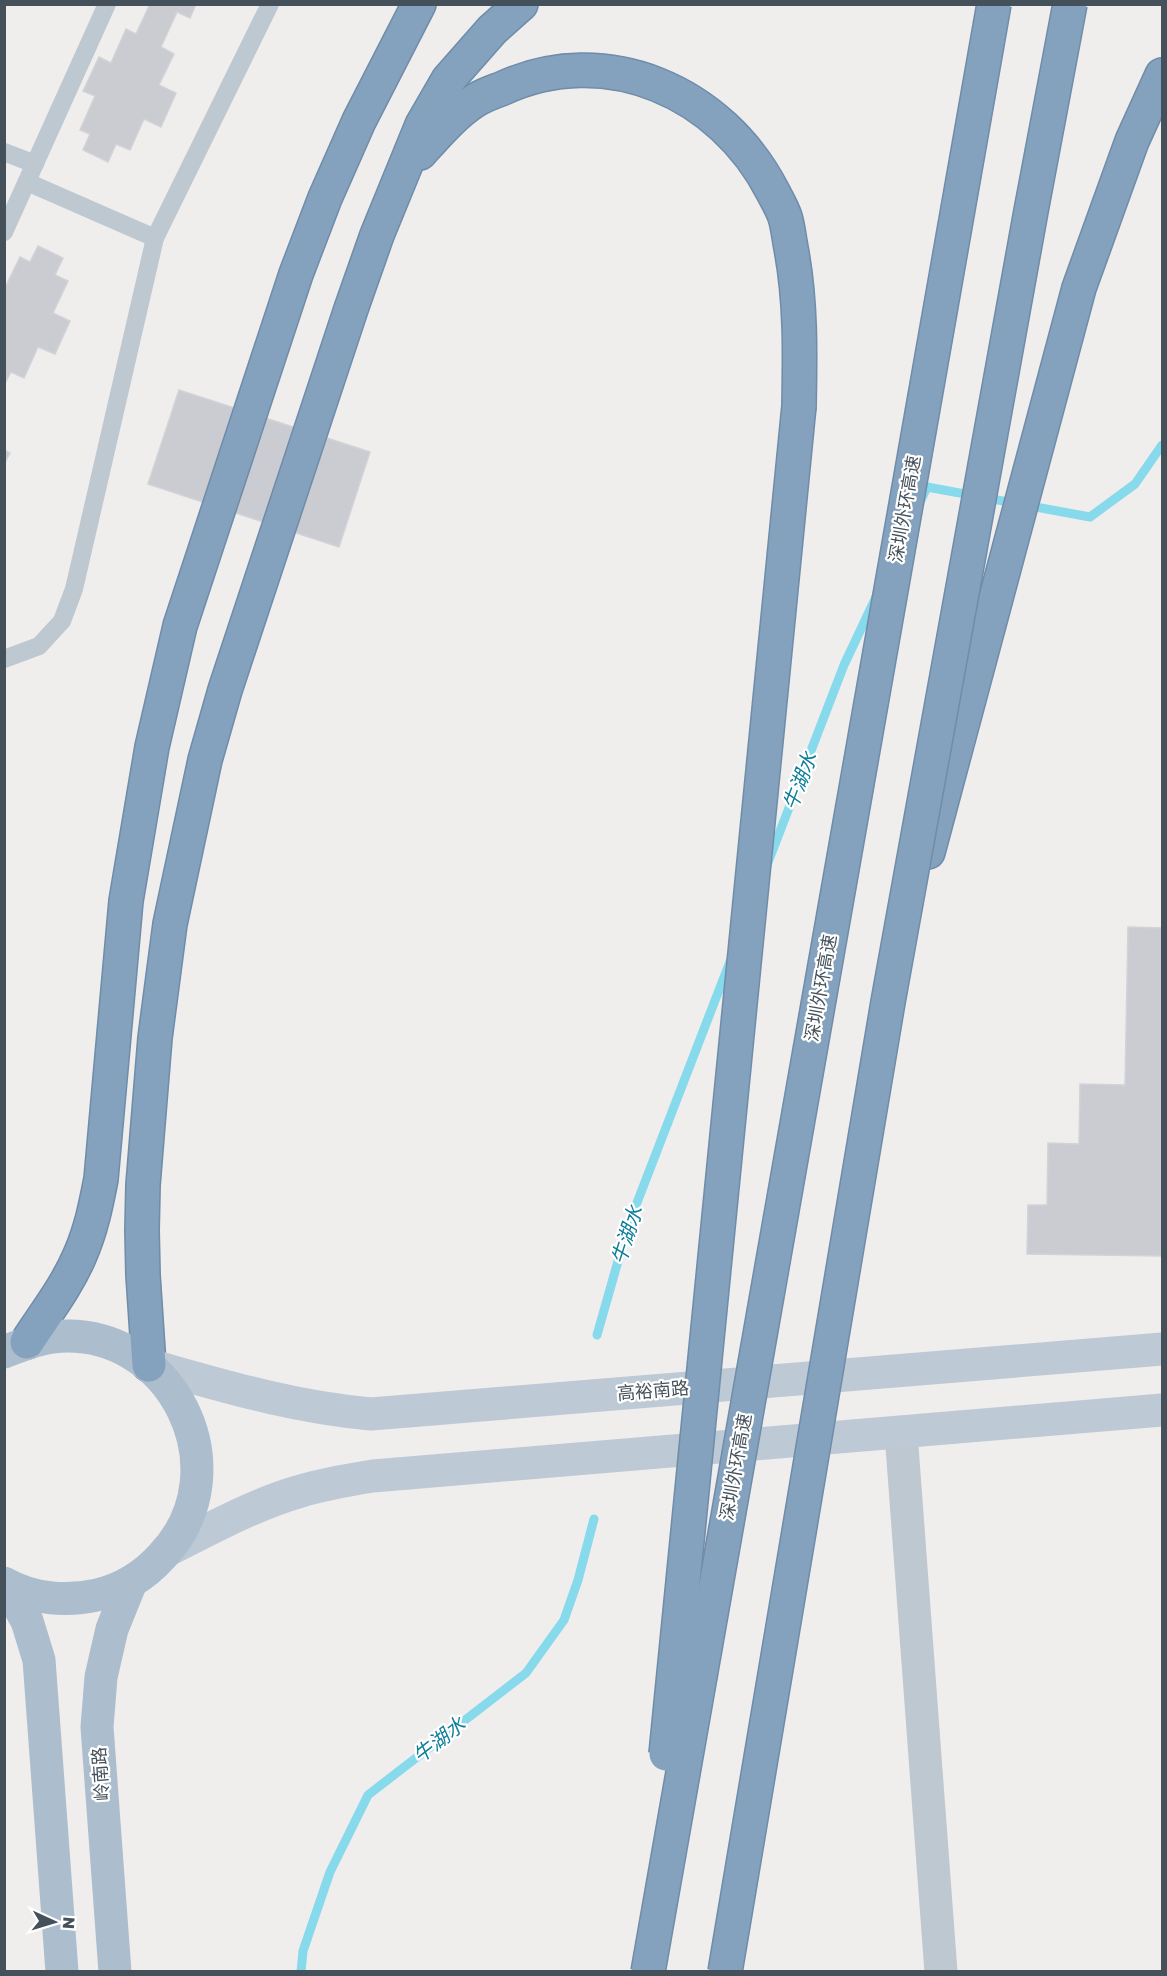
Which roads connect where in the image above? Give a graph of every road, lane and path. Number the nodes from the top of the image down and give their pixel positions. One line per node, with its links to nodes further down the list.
1 (107, 4): 9 (lane)
2 (270, 4): 13 (lane)
3 (419, 4): 16 (highway)
4 (521, 4): 10 (highway)
5 (994, 4): 26 (highway, 深圳外环高速, bridge)
6 (1070, 4): 15 (highway, bridge)
7 (1162, 75): 15 (highway, bridge)
8 (4, 152): 9 (lane)
9 (36, 164): 11 (lane)
10 (404, 172): 18 (highway); 26 (highway, bridge)
11 (27, 182): 12 (lane); 13 (lane)
12 (4, 232)
13 (155, 238): 14 (lane)
14 (4, 659)
15 (888, 1002): 27 (highway, bridge)
16 (16, 1347): 18 (main road)
17 (1162, 1349): 18 (street, 高裕南路)
18 (148, 1365): 21 (main road)
19 (1162, 1410): 20 (street)
20 (901, 1433): 21 (street); 28 (street)
21 (170, 1549): 22 (main road)
22 (131, 1582): 23 (main road); 25 (main road, 岭南路)
23 (6, 1584): 24 (main road)
24 (62, 1971)
25 (115, 1971)
26 (646, 1971)
27 (725, 1971)
28 (941, 1971)

